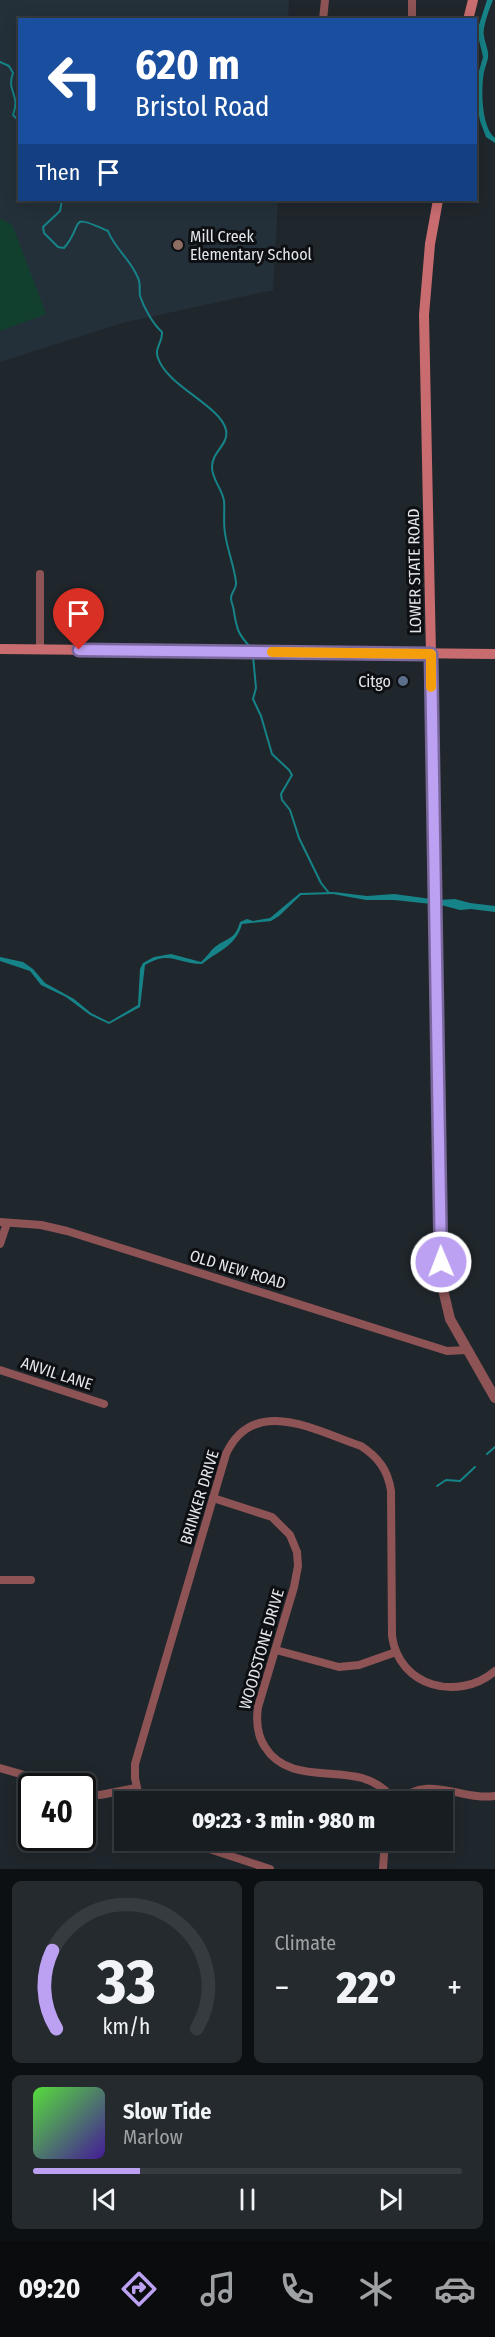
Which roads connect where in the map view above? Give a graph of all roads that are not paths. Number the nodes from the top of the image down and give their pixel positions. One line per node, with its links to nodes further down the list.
1 (325, 0): 4 (street)
2 (412, 0): 5 (street)
3 (473, 0): 6 (main road)
4 (323, 18)
5 (412, 18)
6 (468, 18)
7 (438, 201): 11 (main road, LOWER STATE ROAD)
8 (40, 574): 10 (street)
9 (0, 649): 10 (main road)
10 (40, 650): 11 (main road)
11 (431, 654): 12 (main road); 15 (street, LOWER STATE ROAD)
12 (495, 654)
13 (4, 1222): 14 (street); 15 (street, OLD NEW ROAD)
14 (0, 1244)
15 (466, 1350): 17 (street, LOWER STATE ROAD)
16 (0, 1370): 18 (street, ANVIL LANE)
17 (495, 1398)
18 (104, 1404)
19 (213, 1498): 22 (street, WOODSTONE DRIVE); 23 (street, BRINKER DRIVE); 27 (street, BRINKER DRIVE)
20 (0, 1580): 21 (street)
21 (31, 1580)
22 (276, 1650): 23 (street); 29 (street, WOODSTONE DRIVE)
23 (396, 1652): 24 (street)
24 (494, 1673)
25 (0, 1768): 26 (street)
26 (18, 1773)
27 (136, 1788): 28 (street, BRINKER DRIVE); 33 (street)
28 (137, 1791)
29 (385, 1791)
30 (415, 1791): 31 (street)
31 (450, 1791)
32 (453, 1792): 34 (street)
33 (96, 1795)
34 (495, 1796)
35 (215, 1851): 37 (street)
36 (384, 1851): 38 (street)
37 (270, 1869)
38 (383, 1869)

